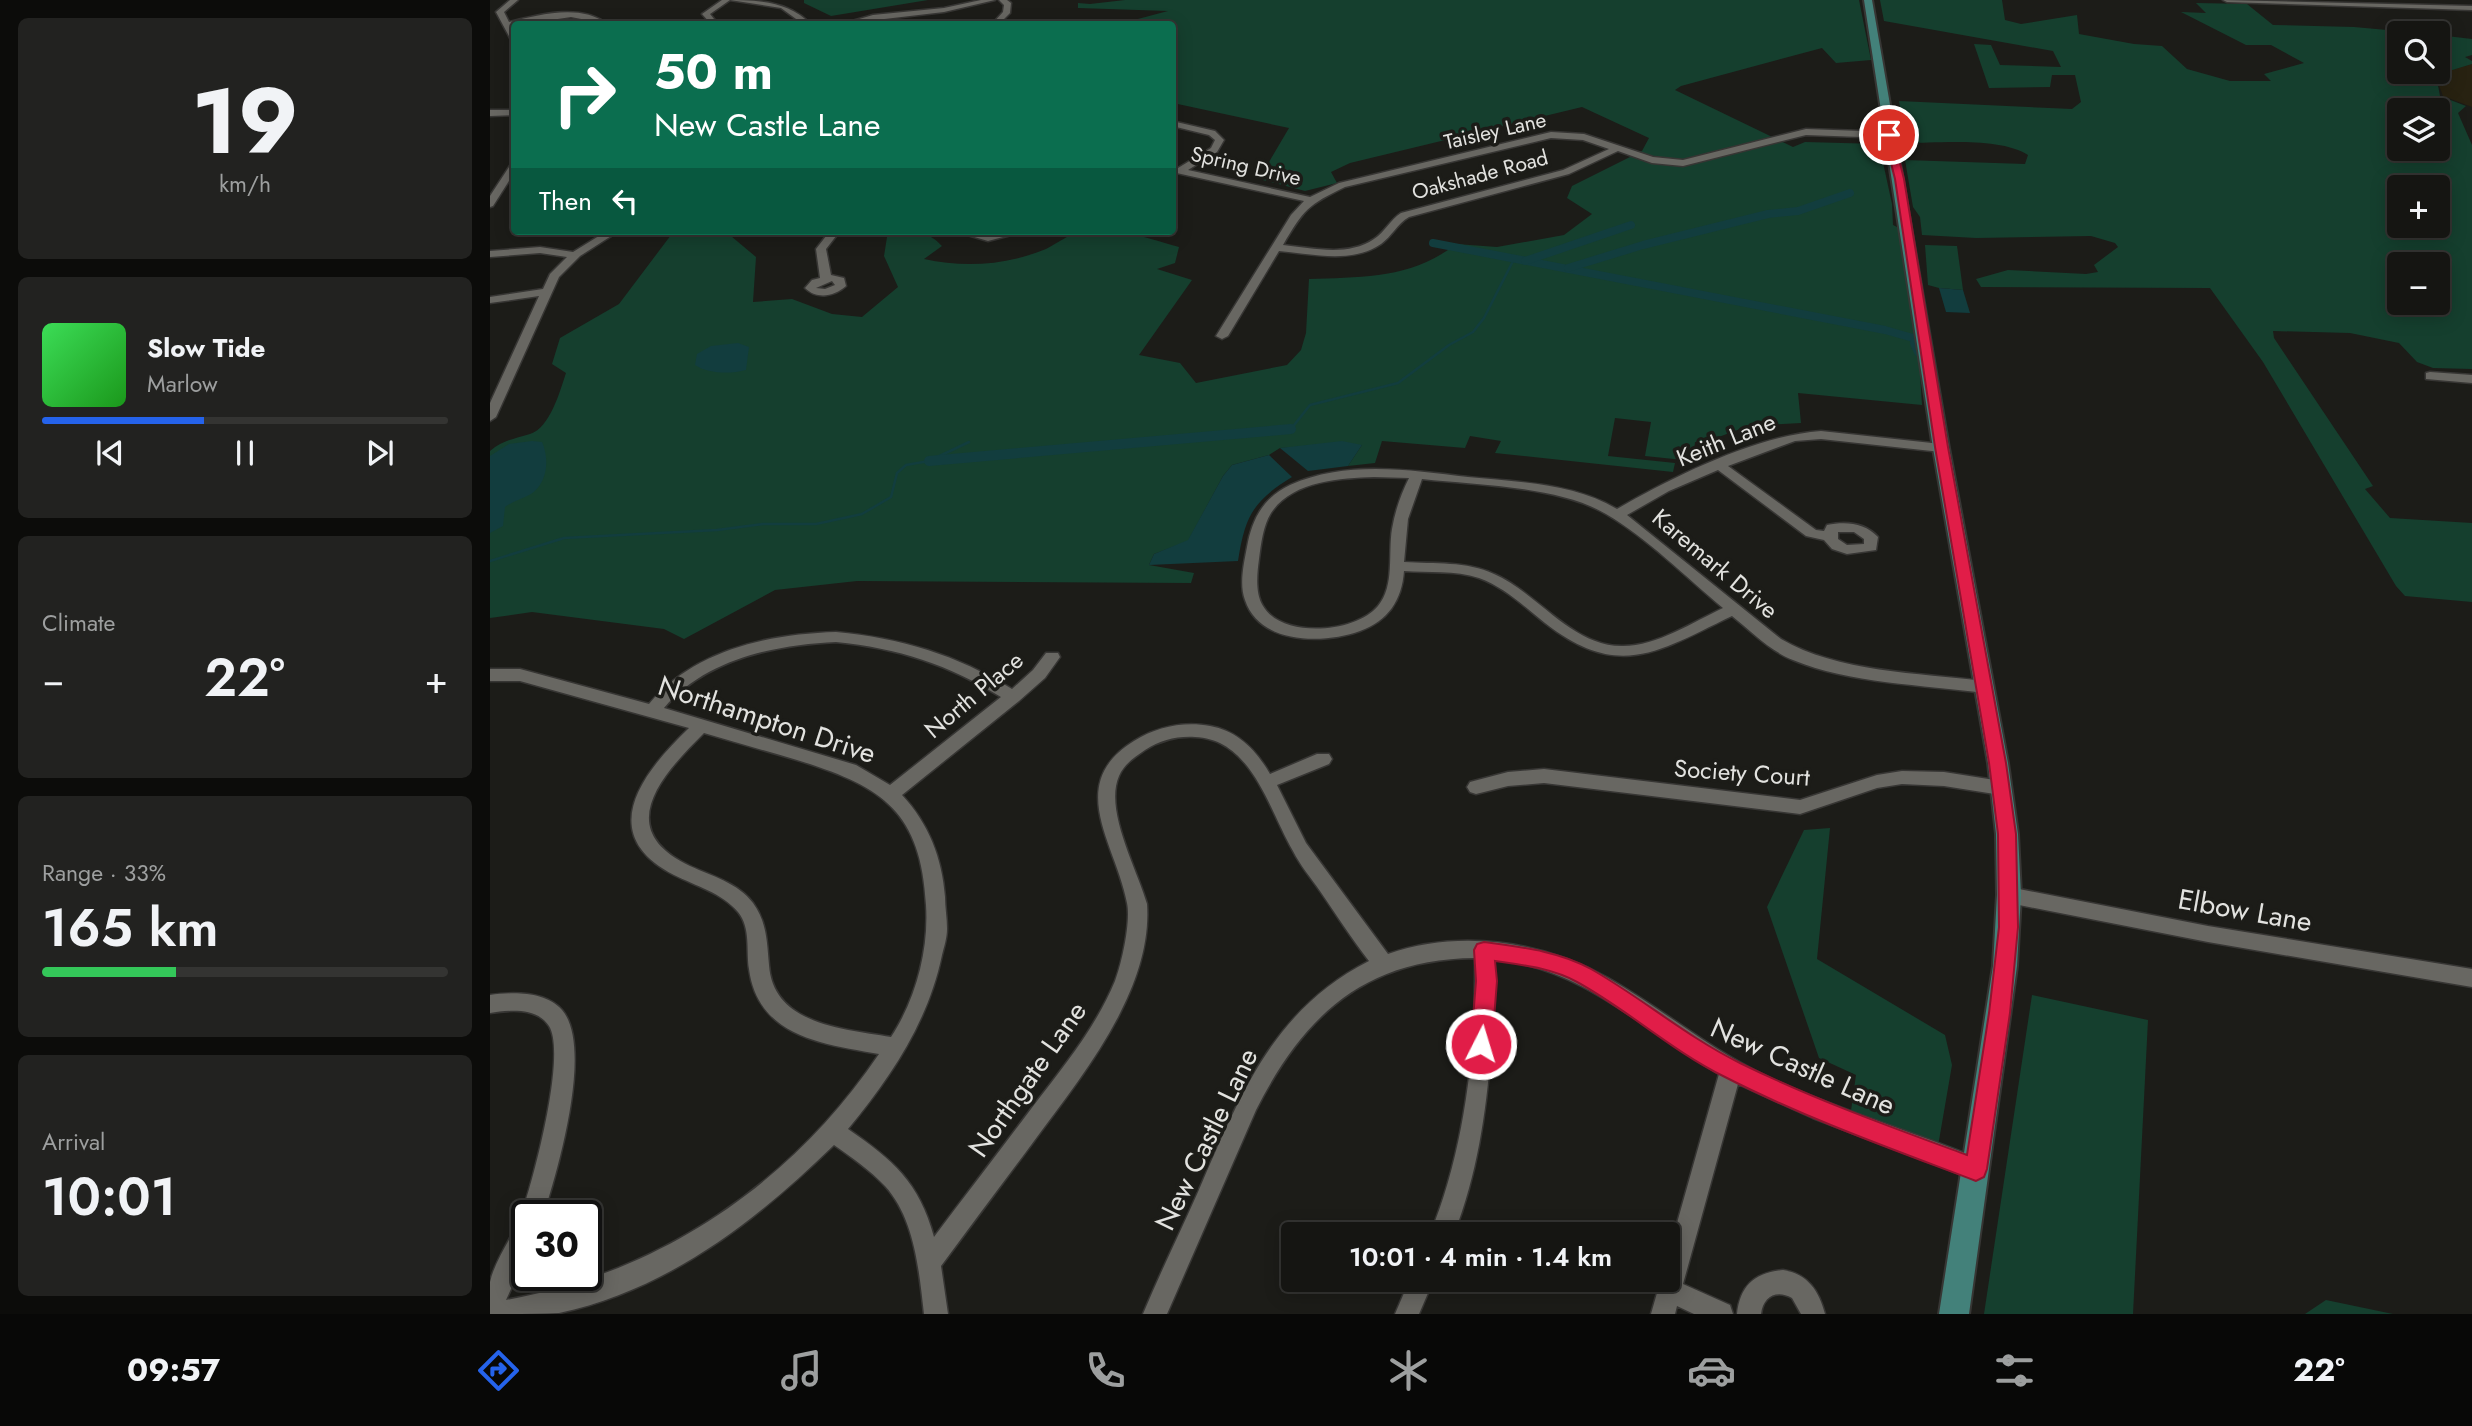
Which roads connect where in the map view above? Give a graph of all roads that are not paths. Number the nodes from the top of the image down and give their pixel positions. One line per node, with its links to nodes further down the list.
1 (514, 0): 15 (street)
2 (727, 0): 11 (street)
3 (734, 0): 12 (street)
4 (991, 0): 13 (street)
5 (1003, 0): 14 (street)
6 (1868, 0): 21 (main road)
7 (2227, 0): 8 (street)
8 (2472, 8)
9 (528, 21): 10 (street)
10 (598, 21)
11 (710, 21)
12 (805, 21)
13 (856, 21)
14 (998, 21)
15 (508, 24): 16 (street); 17 (street)
16 (511, 24)
17 (511, 33)
18 (511, 112): 19 (street)
19 (490, 113)
20 (1176, 124): 23 (street)
21 (1889, 135): 22 (street, Taisley Lane); 41 (main road)
22 (1618, 148): 25 (street, Taisley Lane); 31 (street, Oakshade Road)
23 (1176, 170): 25 (street, Spring Drive)
24 (511, 171): 26 (street)
25 (1311, 200): 31 (street, Taisley Lane)
26 (490, 204)
27 (608, 235): 33 (street)
28 (832, 235): 34 (street)
29 (976, 235): 30 (street)
30 (1002, 235)
31 (1276, 247): 37 (street, Taisley Lane)
32 (490, 254): 33 (street)
33 (574, 256): 35 (street)
34 (827, 279)
35 (546, 292): 36 (street); 40 (street)
36 (490, 300)
37 (1222, 335)
38 (2430, 376): 39 (street)
39 (2472, 379)
40 (490, 417)
41 (1941, 447): 42 (street, Keith Lane); 50 (main road)
42 (1720, 466): 44 (street, Keith Lane); 45 (street)
43 (1417, 475): 44 (street, Karemark Drive); 46 (street, Karemark Drive); 46 (street, Karemark Drive)
44 (1618, 514): 47 (street, Karemark Drive)
45 (1829, 537)
46 (1397, 566): 47 (street)
47 (1734, 609): 50 (street, Karemark Drive)
48 (1052, 657): 51 (street, North Place)
49 (491, 676): 52 (street, Northampton Drive)
50 (1984, 687): 57 (main road)
51 (1013, 697): 52 (street); 58 (street, North Place)
52 (653, 710): 53 (street, Northampton Drive)
53 (702, 725): 58 (street, Northampton Drive); 64 (street)
54 (1323, 759): 55 (street)
55 (1265, 783): 61 (street, Northgate Lane); 72 (street, Northgate Lane)
56 (1476, 787): 57 (street, Society Court)
57 (2001, 788): 59 (main road)
58 (891, 794): 64 (street, Northampton Drive)
59 (2010, 895): 62 (street, Elbow Lane); 67 (main road)
60 (1484, 950): 61 (street, New Castle Lane); 65 (street, New Castle Lane); 69 (street)
61 (1384, 964): 79 (street, New Castle Lane)
62 (2472, 978)
63 (490, 1004): 68 (street)
64 (895, 1047): 66 (street, Northampton Drive)
65 (1731, 1070): 67 (street, New Castle Lane); 70 (street)
66 (832, 1130): 72 (street); 77 (street, Northampton Drive)
67 (1976, 1169): 85 (main road)
68 (538, 1200)
69 (1447, 1222)
70 (1680, 1254)
71 (511, 1262): 76 (street)
72 (928, 1265): 78 (street)
73 (1416, 1292): 80 (street)
74 (1669, 1292): 81 (street)
75 (1674, 1292): 82 (street)
76 (490, 1309)
77 (499, 1314)
78 (936, 1314)
79 (1155, 1314)
80 (1407, 1314)
81 (1663, 1314)
82 (1721, 1314)
83 (1749, 1314): 84 (street)
84 (1813, 1314)
85 (1954, 1314)

